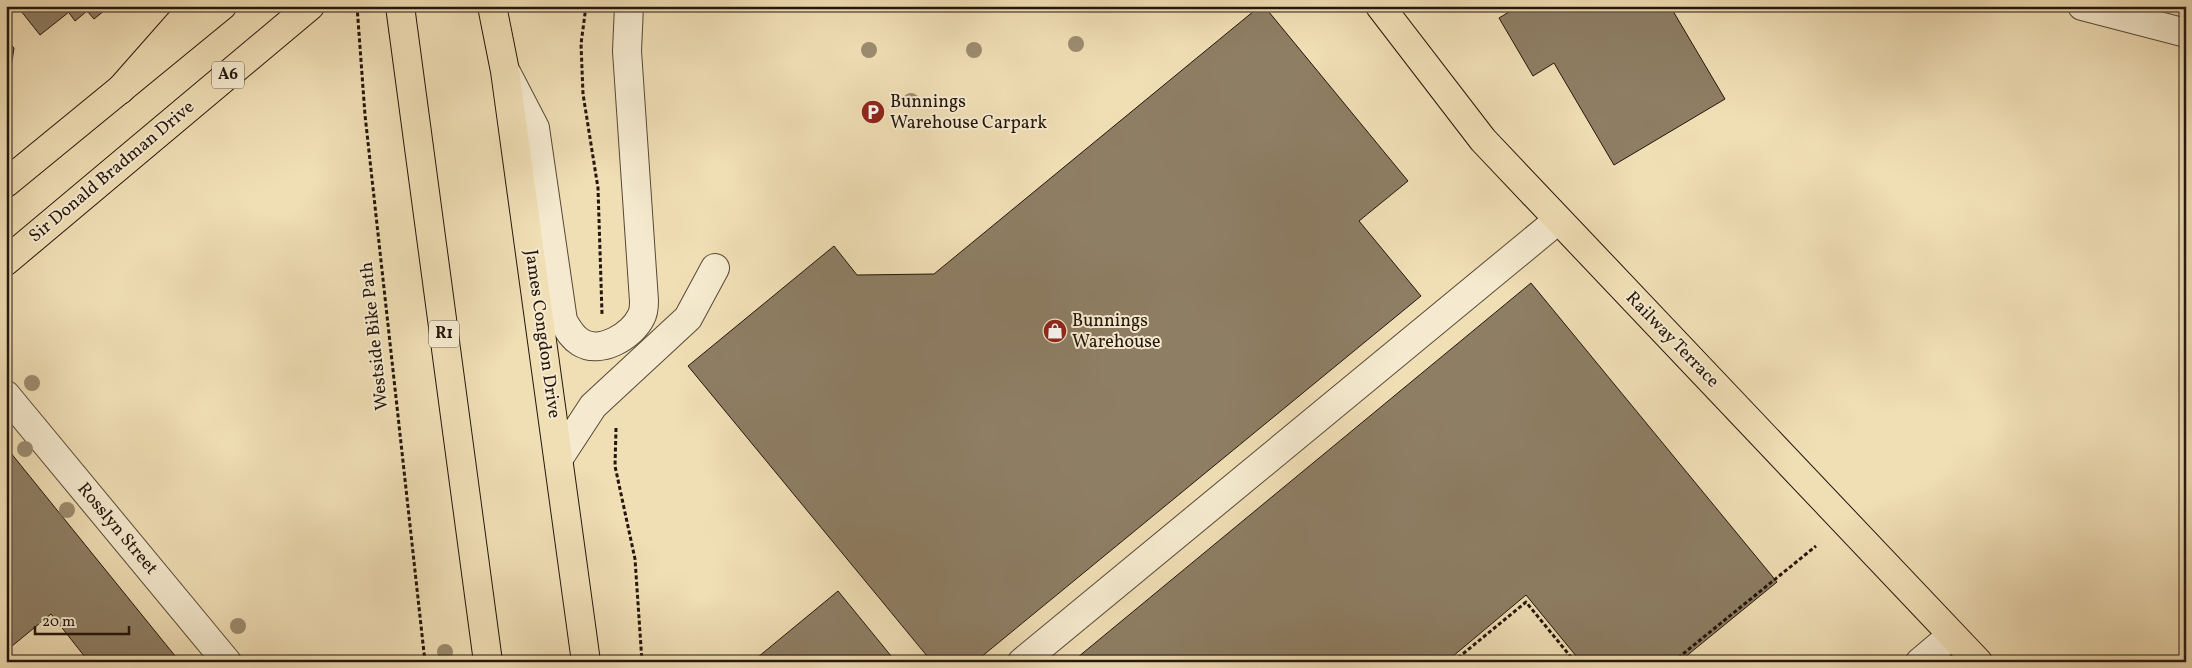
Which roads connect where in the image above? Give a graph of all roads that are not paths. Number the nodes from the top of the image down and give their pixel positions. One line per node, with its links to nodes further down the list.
1 (194, 6): 11 (main road)
2 (222, 6): 11 (main road)
3 (310, 6): 14 (main road, Sir Donald Bradman Drive / A6)
4 (400, 6): 20 (main road, R1)
5 (492, 6): 10 (main road, James Congdon Drive)
6 (629, 6): 10 (street)
7 (2082, 6): 9 (street)
8 (1386, 8): 13 (main road, Railway Terrace)
9 (2186, 32)
10 (505, 71): 17 (main road, James Congdon Drive)
11 (120, 90): 12 (main road)
12 (6, 183)
13 (1558, 220): 18 (main road, Railway Terrace); 22 (street)
14 (6, 261)
15 (716, 268): 17 (street)
16 (6, 395): 19 (street, Rosslyn Street)
17 (559, 458): 21 (main road, James Congdon Drive)
18 (1952, 635): 23 (street); 24 (main road, Railway Terrace)
19 (227, 662)
20 (488, 662)
21 (586, 662)
22 (1022, 662)
23 (1920, 662)
24 (1978, 662)

